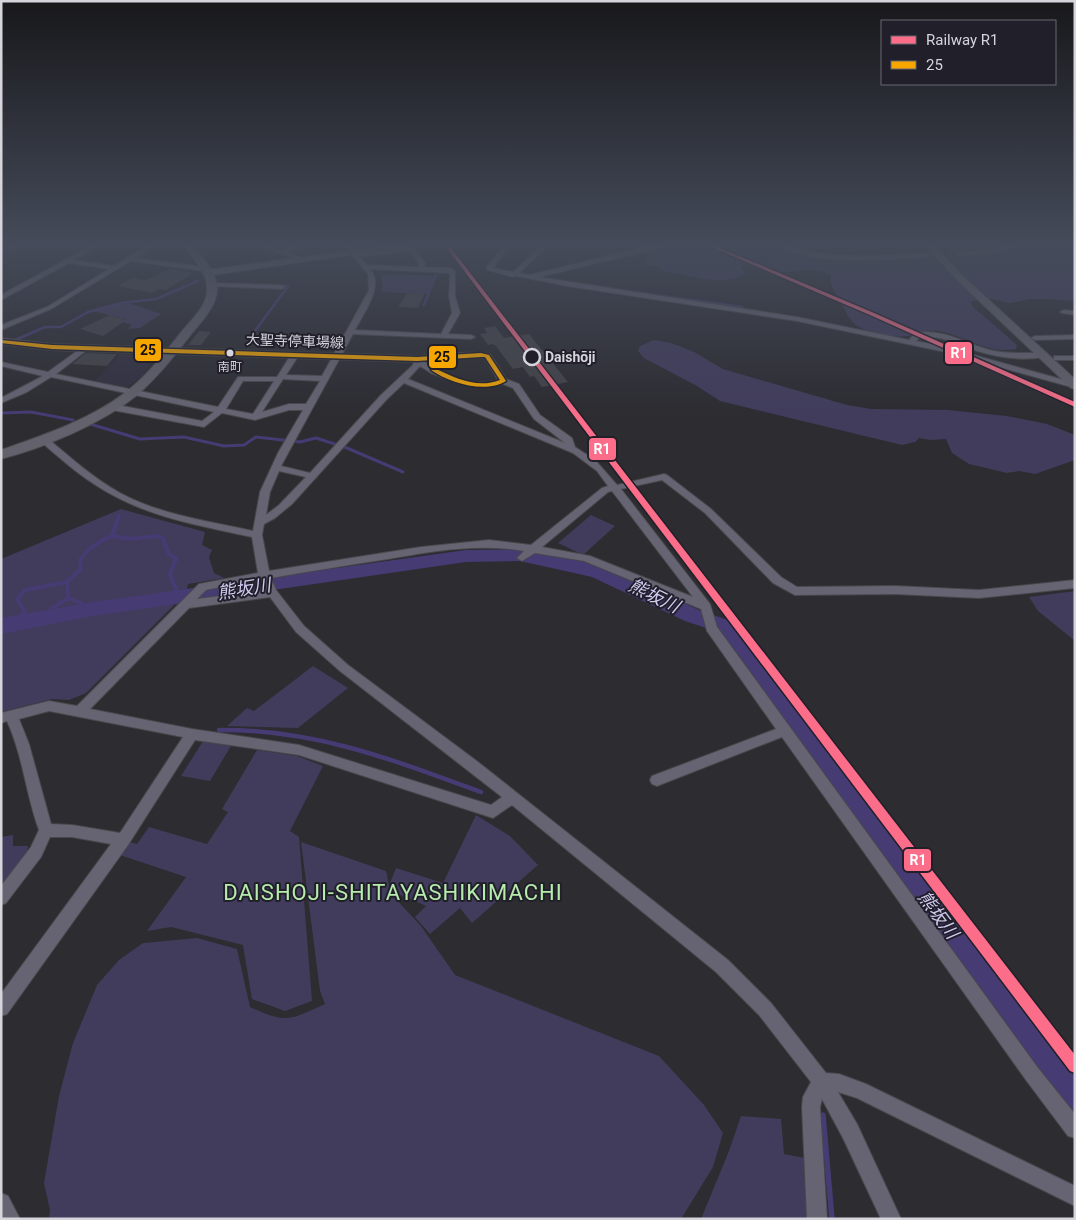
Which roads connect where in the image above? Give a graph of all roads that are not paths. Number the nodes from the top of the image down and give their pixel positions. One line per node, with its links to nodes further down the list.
1 (63, 300): 10 (street)
2 (210, 300): 19 (highway)
3 (367, 300): 11 (street)
4 (453, 300): 12 (street)
5 (680, 300): 17 (street)
6 (984, 300): 21 (highway)
7 (993, 300): 15 (highway)
8 (1064, 312): 9 (street)
9 (1075, 313)
10 (1, 328)
11 (350, 332): 12 (street); 22 (street)
12 (443, 336): 13 (street)
13 (471, 337)
14 (1075, 337): 15 (street)
15 (1035, 338): 23 (highway)
16 (1, 341): 18 (main road, 大聖寺停車場線)
17 (911, 342): 21 (street); 34 (street)
18 (84, 348): 19 (main road, 大聖寺停車場線); 28 (street)
19 (172, 351): 20 (main road, 大聖寺停車場線); 35 (highway)
20 (295, 355): 22 (main road, 大聖寺停車場線); 30 (street)
21 (1040, 355): 27 (highway)
22 (338, 356): 25 (main road, 大聖寺停車場線); 31 (street)
23 (1057, 358): 24 (street); 29 (highway)
24 (1075, 358)
25 (417, 359): 32 (street); 33 (street); 33 (street)
26 (1, 364): 28 (street)
27 (1061, 373): 34 (highway)
28 (53, 374): 35 (street); 36 (street)
29 (1075, 374)
30 (280, 378): 31 (street); 39 (street); 40 (street)
31 (325, 379): 38 (street)
32 (402, 379): 42 (street); 45 (street)
33 (503, 381): 42 (street)
34 (1075, 386)
35 (132, 393): 37 (highway); 39 (street)
36 (1, 401)
37 (112, 407): 39 (street); 41 (highway)
38 (310, 407): 40 (street); 44 (street)
39 (220, 411): 40 (street)
40 (255, 417)
41 (43, 440): 43 (highway); 48 (street)
42 (571, 447): 46 (street)
43 (1, 455)
44 (276, 468): 45 (street); 47 (street)
45 (312, 476): 47 (street)
46 (613, 488): 49 (street); 52 (street); 55 (street)
47 (258, 523): 48 (street)
48 (256, 535): 51 (street)
49 (535, 548): 50 (street); 51 (street); 55 (street)
50 (522, 558)
51 (264, 575): 53 (street); 54 (street)
52 (1075, 584)
53 (272, 592): 54 (street); 61 (street)
54 (186, 604): 56 (street)
55 (706, 609): 58 (street)
56 (79, 712): 57 (street); 59 (street)
57 (6, 717): 62 (street)
58 (784, 731): 60 (street); 67 (street)
59 (192, 734): 61 (street); 63 (street)
60 (657, 780)
61 (511, 798): 66 (street)
62 (46, 830): 63 (street); 64 (street)
63 (123, 840): 65 (street)
64 (1, 898)
65 (1, 1008)
66 (822, 1082): 68 (street); 71 (street); 72 (street)
67 (1075, 1129)
68 (1075, 1196)
69 (1, 1203): 70 (street)
70 (10, 1219)
71 (817, 1219)
72 (890, 1219)

